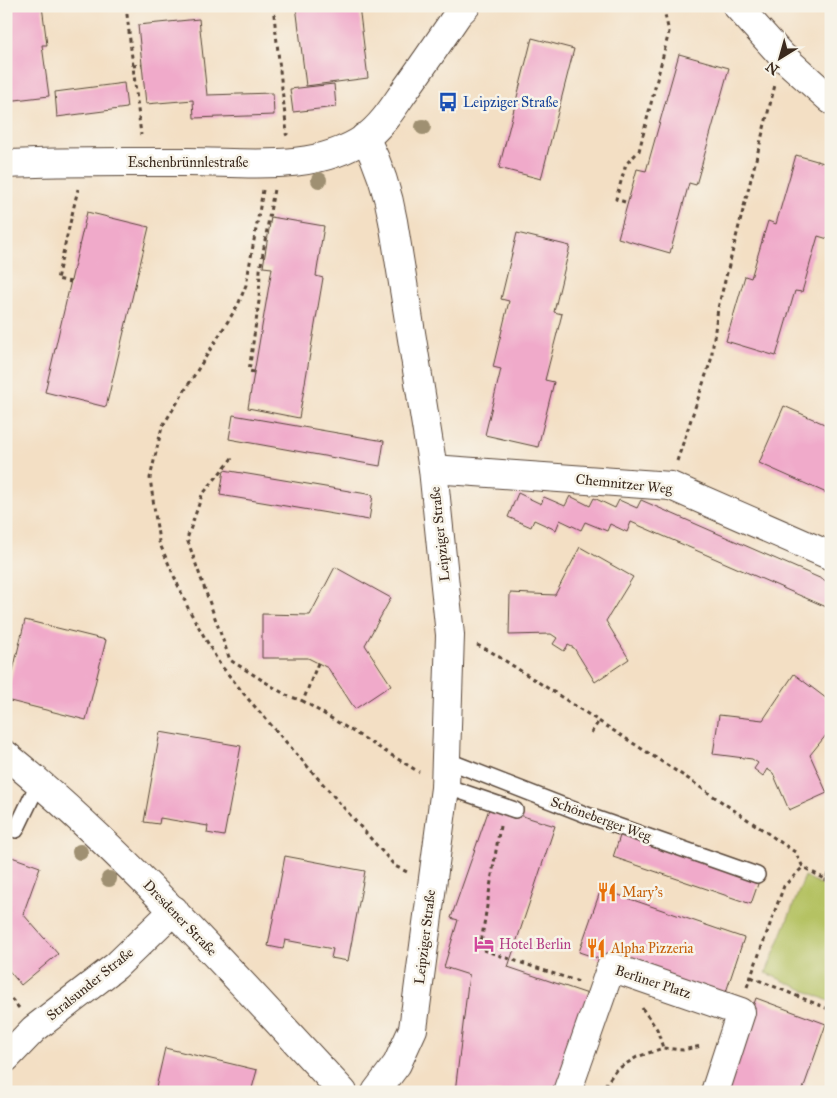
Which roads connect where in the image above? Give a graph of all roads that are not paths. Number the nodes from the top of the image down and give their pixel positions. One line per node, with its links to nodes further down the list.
1 (466, 6): 4 (street)
2 (737, 6): 3 (street)
3 (831, 100)
4 (365, 137): 5 (street, Eschenbrünnlestraße); 6 (street, Leipziger Straße)
5 (6, 164)
6 (433, 469): 7 (street, Chemnitzer Weg); 9 (street, Leipziger Straße)
7 (831, 556)
8 (6, 755): 10 (street, Dresdener Straße)
9 (445, 778): 11 (lane); 13 (lane, Schöneberger Weg); 18 (street, Leipziger Straße)
10 (39, 782): 12 (lane); 14 (street, Dresdener Straße)
11 (515, 810)
12 (16, 830)
13 (757, 875)
14 (174, 910): 15 (street, Stralsunder Straße); 17 (street, Dresdener Straße)
15 (15, 1032): 16 (street, Stralsunder Straße)
16 (6, 1058)
17 (343, 1092)
18 (376, 1092)
19 (566, 1092): 20 (street, Berliner Platz)
20 (715, 1092)

